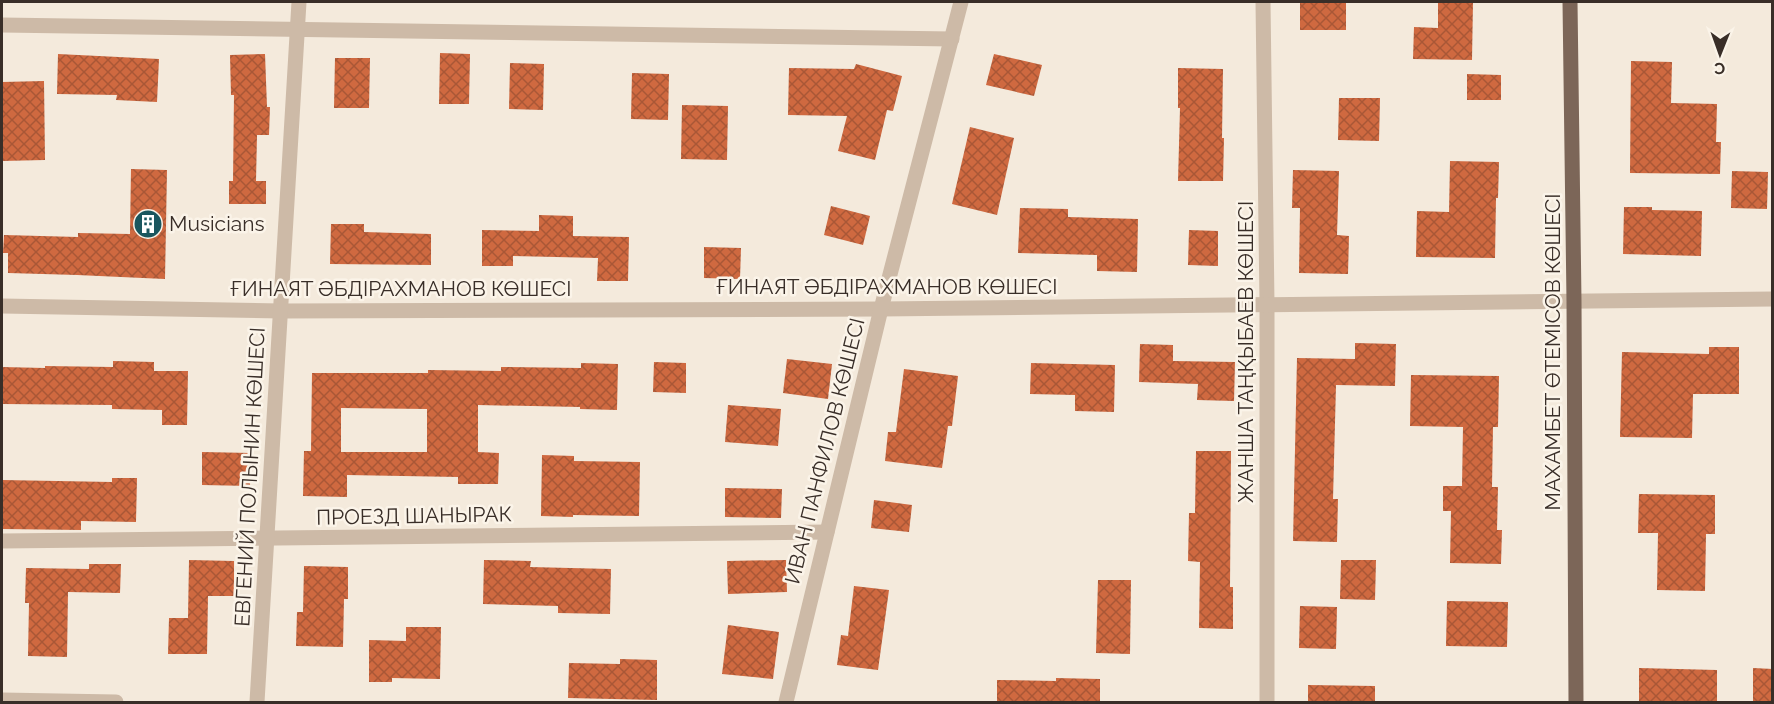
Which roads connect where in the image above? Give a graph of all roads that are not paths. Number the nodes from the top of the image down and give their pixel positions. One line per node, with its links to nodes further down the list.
1 (299, 2): 6 (street, ЕВГЕНИЙ ПОЛЫНИН КӨШЕСІ)
2 (961, 2): 7 (street, ИВАН ПАНФИЛОВ КӨШЕСІ)
3 (1263, 2): 10 (street, ЖАНША ТАҢҚЫБАЕВ КӨШЕСІ)
4 (1570, 2): 9 (main road, МАХАМБЕТ ӨТЕМІСОВ КӨШЕСІ)
5 (2, 25): 6 (street)
6 (298, 29): 7 (street); 13 (street, ЕВГЕНИЙ ПОЛЫНИН КӨШЕСІ)
7 (952, 39): 12 (street, ИВАН ПАНФИЛОВ КӨШЕСІ)
8 (1773, 299): 9 (street, ҒИНАЯТ ӘБДІРАХМАНОВ КӨШЕСІ)
9 (1575, 301): 10 (street, ҒИНАЯТ ӘБДІРАХМАНОВ КӨШЕСІ); 22 (main road, МАХАМБЕТ ӨТЕМІСОВ КӨШЕСІ)
10 (1268, 304): 12 (street, ҒИНАЯТ ӘБДІРАХМАНОВ КӨШЕСІ); 21 (street, ЖАНША ТАҢҚЫБАЕВ КӨШЕСІ)
11 (2, 306): 13 (street, ҒИНАЯТ ӘБДІРАХМАНОВ КӨШЕСІ)
12 (881, 309): 13 (street, ҒИНАЯТ ӘБДІРАХМАНОВ КӨШЕСІ); 14 (street, ИВАН ПАНФИЛОВ КӨШЕСІ)
13 (281, 311): 15 (street, ЕВГЕНИЙ ПОЛЫНИН КӨШЕСІ)
14 (827, 532): 15 (street, ПРОЕЗД ШАНЫРАК); 20 (street, ИВАН ПАНФИЛОВ КӨШЕСІ)
15 (267, 538): 16 (street, ПРОЕЗД ШАНЫРАК); 19 (street, ЕВГЕНИЙ ПОЛЫНИН КӨШЕСІ)
16 (2, 541)
17 (2, 700): 18 (street)
18 (116, 702)
19 (257, 702)
20 (786, 702)
21 (1267, 702)
22 (1576, 702)

